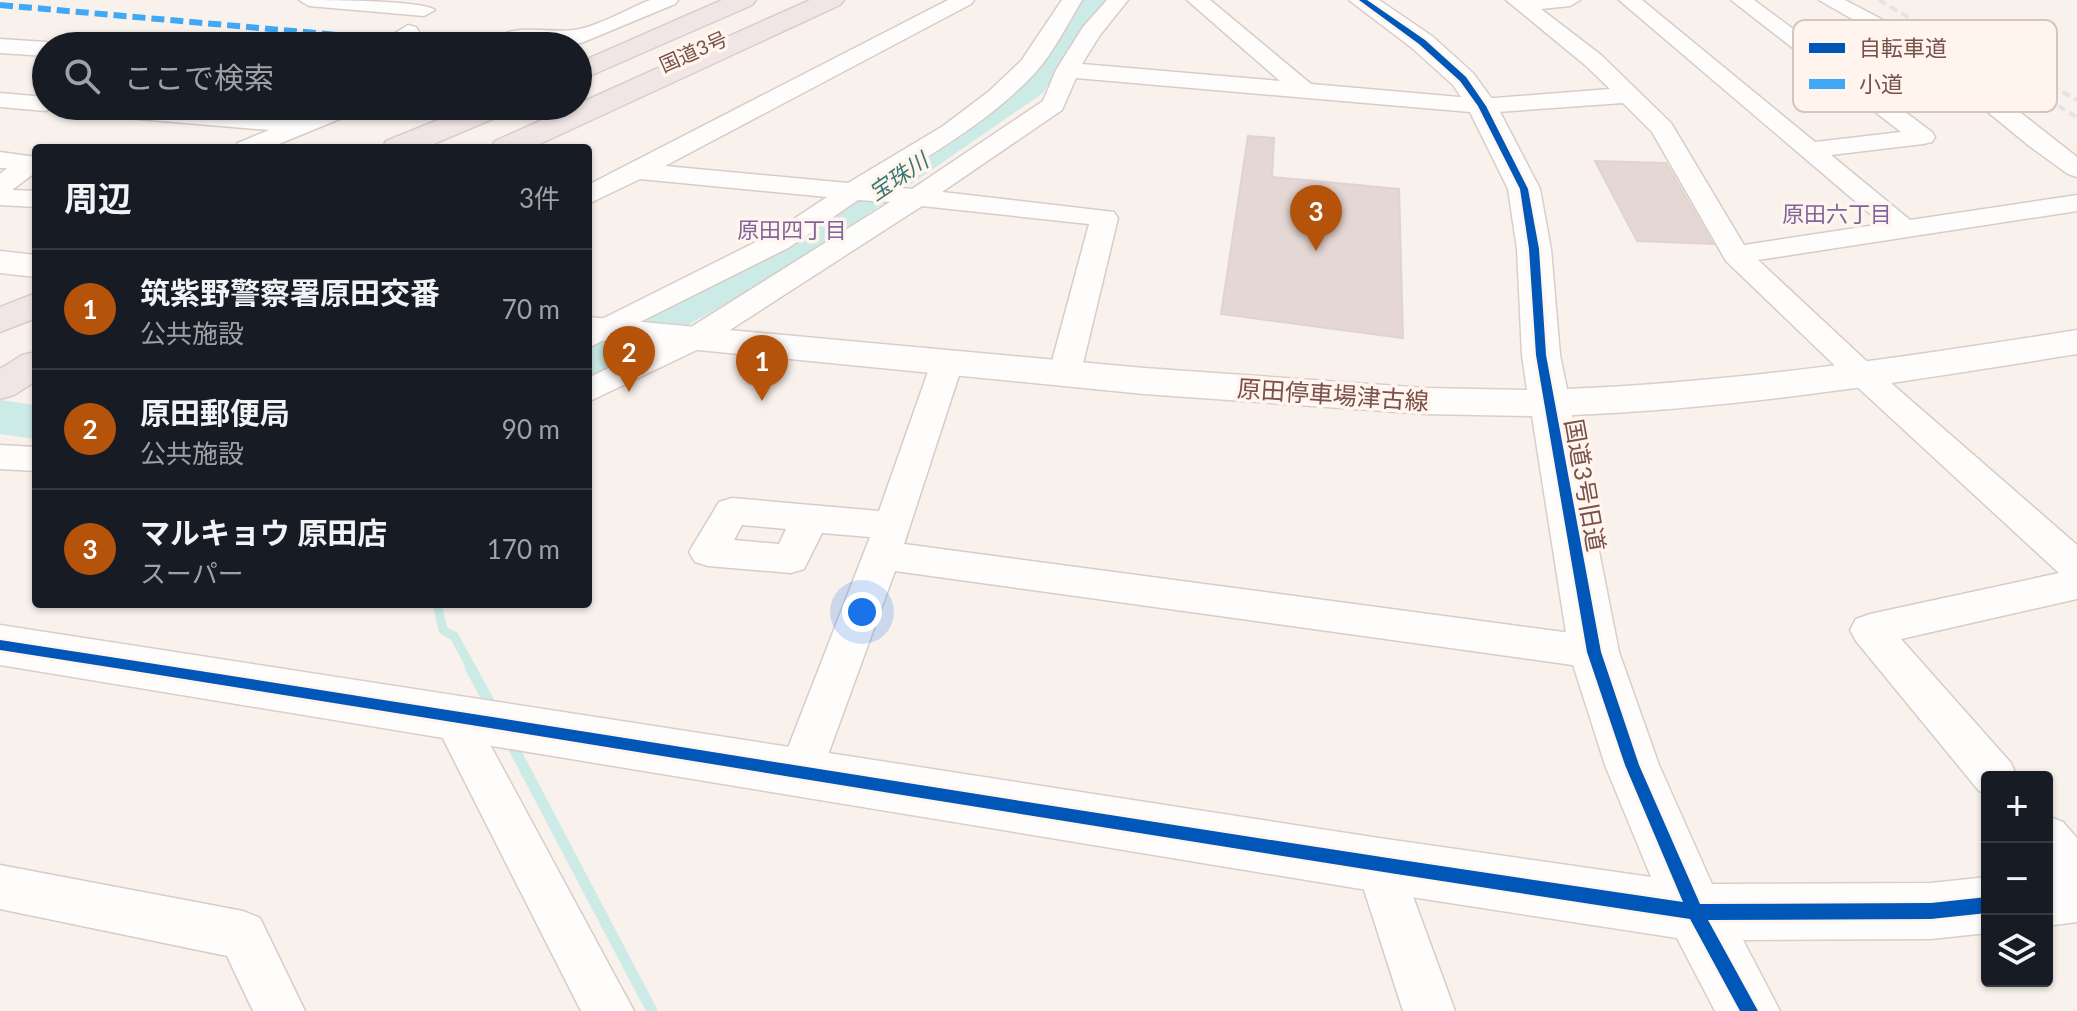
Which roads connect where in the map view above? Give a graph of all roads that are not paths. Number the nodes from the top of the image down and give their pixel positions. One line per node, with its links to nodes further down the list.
1 (309, 0): 17 (street)
2 (668, 0): 19 (street)
3 (743, 0): 24 (highway)
4 (772, 0): 23 (highway, 国道3号)
5 (808, 0): 23 (highway, 国道3号)
6 (831, 0): 23 (highway)
7 (964, 0): 51 (street)
8 (1072, 0): 53 (street)
9 (1118, 0): 25 (street)
10 (1197, 0): 27 (street)
11 (1362, 0): 33 (street, 国道3号旧道)
12 (1570, 0): 16 (street)
13 (1629, 0): 48 (street)
14 (1741, 0): 20 (street)
15 (1829, 0): 18 (street)
16 (1520, 3): 29 (street)
17 (417, 20)
18 (1866, 20)
19 (592, 32)
20 (1793, 39)
21 (0, 46): 22 (street)
22 (32, 48)
23 (679, 59): 26 (highway, 国道3号); 28 (highway, 国道3号); 32 (highway)
24 (592, 70)
25 (1067, 70): 27 (street); 56 (street)
26 (592, 74)
27 (1302, 88): 33 (street)
28 (592, 95)
29 (1630, 95): 33 (street); 60 (street)
30 (0, 100): 31 (street)
31 (32, 103)
32 (592, 104)
33 (1482, 106): 74 (street, 国道3号旧道)
34 (1890, 112): 48 (street)
35 (2003, 112): 50 (street)
36 (232, 120): 42 (street)
37 (317, 120): 42 (street)
38 (465, 120): 44 (highway)
39 (496, 120): 45 (highway)
40 (536, 120): 46 (highway)
41 (560, 120): 47 (highway)
42 (303, 126): 43 (street)
43 (257, 144)
44 (407, 144)
45 (442, 144)
46 (482, 144)
47 (514, 144)
48 (1809, 150): 59 (street)
49 (0, 160): 52 (street)
50 (2077, 169)
51 (634, 171): 53 (street); 54 (street)
52 (0, 186)
53 (853, 191): 56 (street); 65 (street)
54 (592, 194)
55 (0, 197): 57 (street)
56 (917, 197): 67 (street); 71 (street)
57 (32, 199)
58 (2077, 203): 59 (street)
59 (1904, 229): 60 (street)
60 (1736, 255): 72 (street)
61 (0, 262): 62 (street)
62 (32, 266)
63 (32, 306): 64 (highway)
64 (0, 321)
65 (593, 332): 67 (street, 原田停車場津古線)
66 (32, 338): 69 (highway)
67 (694, 339): 70 (street, 原田停車場津古線); 73 (street)
68 (2077, 342): 72 (street, 原田停車場津古線)
69 (0, 355)
70 (946, 366): 71 (street, 原田停車場津古線); 78 (street)
71 (1064, 376): 74 (street, 原田停車場津古線)
72 (1864, 376): 74 (street, 原田停車場津古線); 79 (street)
73 (592, 389)
74 (1549, 403): 82 (street, 国道3号旧道)
75 (0, 457): 76 (street)
76 (32, 459)
77 (809, 520): 78 (street)
78 (886, 540): 82 (street); 84 (street)
79 (2077, 567)
80 (2077, 584): 85 (street)
81 (0, 645): 83 (street)
82 (1594, 652): 93 (street, 国道3号旧道)
83 (452, 715): 84 (street); 95 (street)
84 (801, 771): 87 (street)
85 (1990, 771)
86 (2052, 843): 88 (street)
87 (1379, 865): 93 (street); 96 (street)
88 (2077, 872)
89 (0, 887): 94 (street)
90 (2077, 894): 91 (street)
91 (2053, 897)
92 (1981, 906): 93 (street)
93 (1695, 912): 97 (street, 国道3号旧道)
94 (279, 1011)
95 (608, 1011)
96 (1429, 1011)
97 (1749, 1011)

